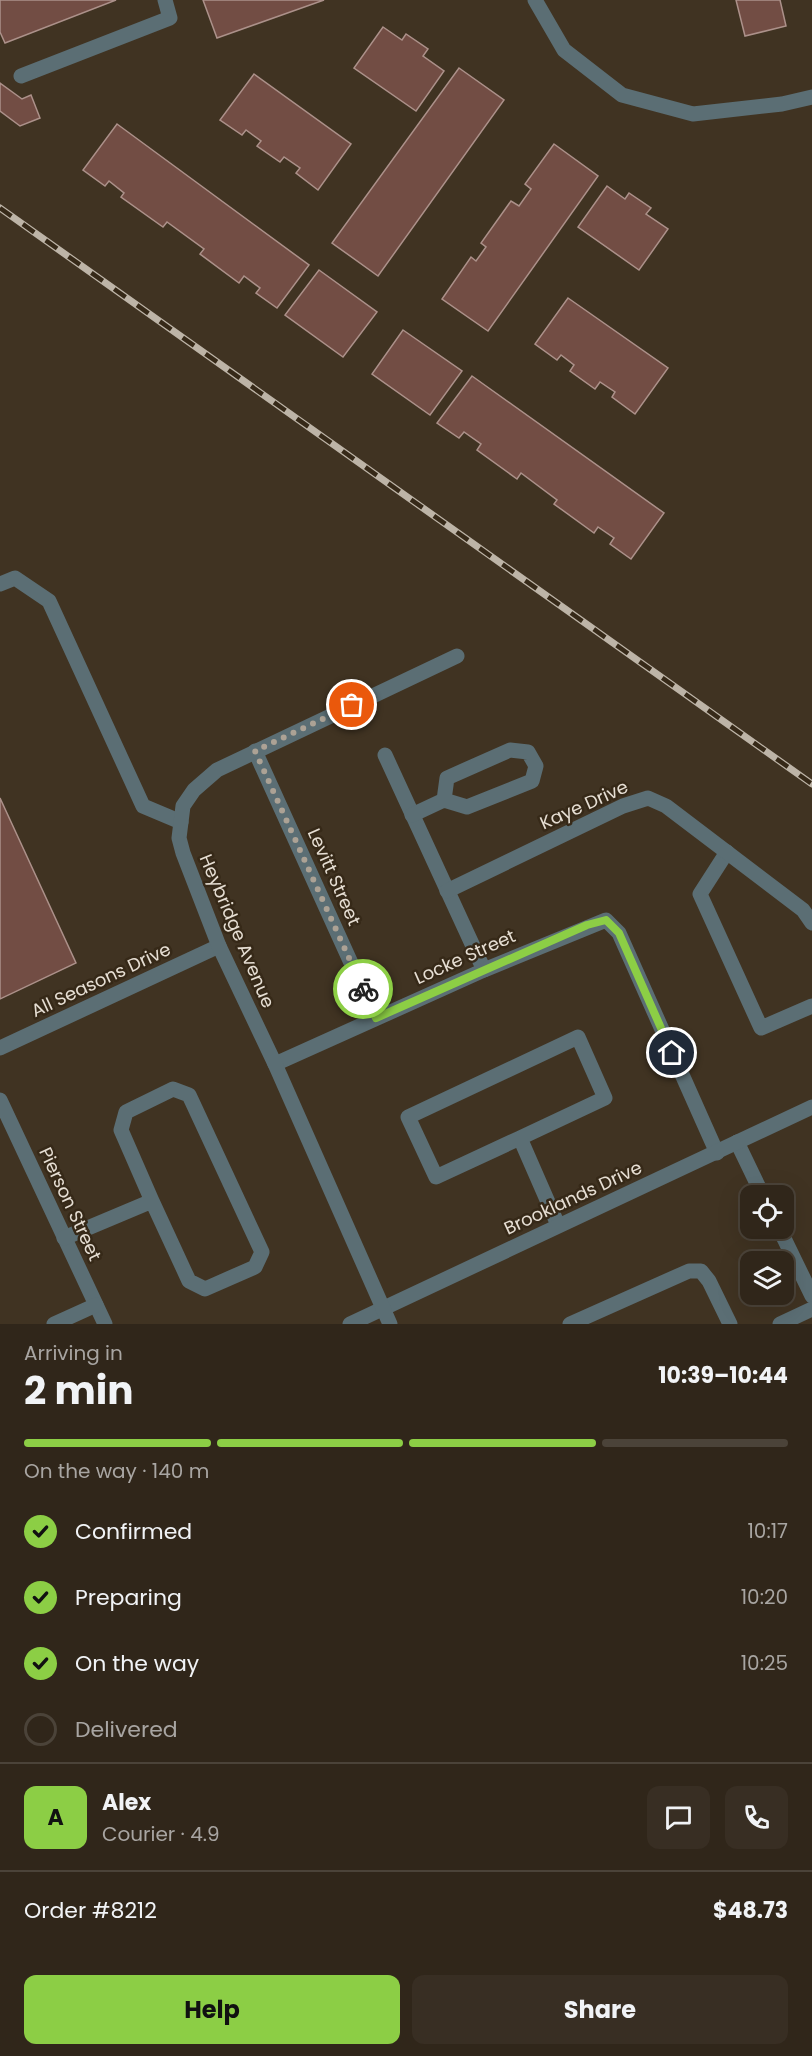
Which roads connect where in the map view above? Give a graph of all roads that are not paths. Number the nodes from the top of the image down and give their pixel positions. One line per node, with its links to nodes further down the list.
1 (165, 0): 3 (street)
2 (535, 0): 4 (street)
3 (21, 76)
4 (812, 97)
5 (0, 583): 11 (street)
6 (457, 656): 7 (street, Heybridge Avenue)
7 (255, 751): 11 (street, Heybridge Avenue); 18 (street, Levitt Street)
8 (385, 755): 10 (street)
9 (444, 800): 9 (street); 10 (street)
10 (412, 815): 13 (street)
11 (181, 822): 15 (street, Heybridge Avenue)
12 (727, 852): 13 (street, Kaye Drive); 14 (street, Kaye Drive); 17 (street)
13 (447, 891): 16 (street)
14 (812, 923)
15 (219, 946): 19 (street, All Seasons Drive); 20 (street, Heybridge Avenue)
16 (484, 970): 18 (street, Locke Street); 25 (street, Locke Street)
17 (812, 1006)
18 (376, 1018): 20 (street, Locke Street)
19 (0, 1048)
20 (275, 1064): 34 (street, Heybridge Avenue)
21 (0, 1100): 29 (street, Pierson Street)
22 (812, 1107): 24 (street, Brooklands Drive)
23 (520, 1138): 23 (street); 28 (street)
24 (737, 1142): 25 (street, Brooklands Drive); 26 (street)
25 (717, 1153): 28 (street, Brooklands Drive)
26 (758, 1185)
27 (152, 1201): 27 (street); 29 (street)
28 (558, 1226): 34 (street, Brooklands Drive)
29 (64, 1238): 32 (street, Pierson Street)
30 (784, 1239): 31 (street)
31 (812, 1296)
32 (96, 1305): 35 (street); 36 (street, Pierson Street)
33 (812, 1309): 41 (street)
34 (383, 1310): 37 (street, Brooklands Drive); 38 (street, Heybridge Avenue)
35 (54, 1324)
36 (105, 1324)
37 (350, 1324)
38 (390, 1324)
39 (570, 1324): 40 (street)
40 (730, 1324)
41 (780, 1324)

